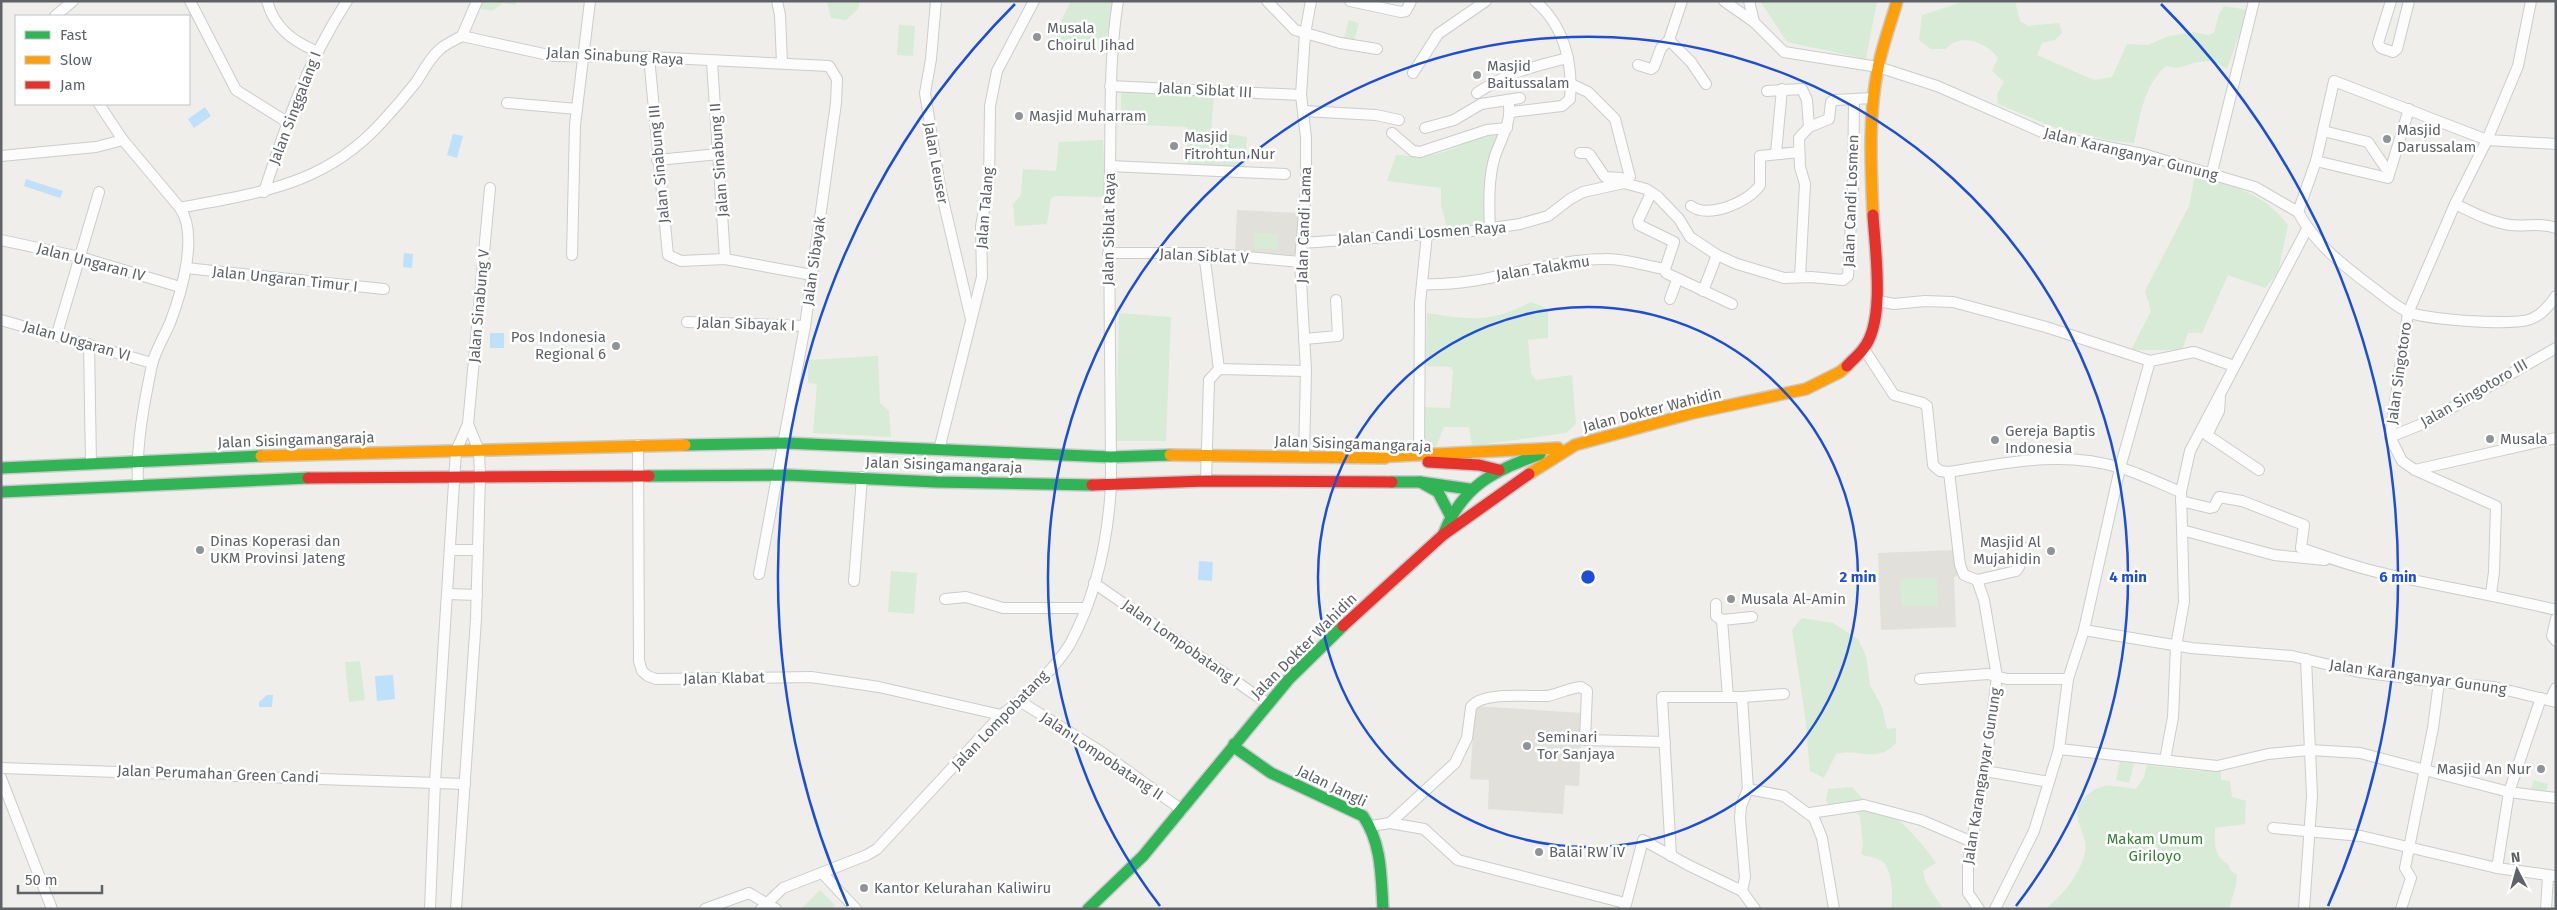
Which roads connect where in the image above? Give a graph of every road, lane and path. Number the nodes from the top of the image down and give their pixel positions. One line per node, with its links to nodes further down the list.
1 (73, 1): 26 (street)
2 (190, 1): 61 (street)
3 (267, 1): 33 (street)
4 (347, 1): 33 (street, Jalan Singgalang I)
5 (477, 1): 30 (street)
6 (590, 1): 35 (street)
7 (777, 1): 38 (street)
8 (936, 1): 121 (street, Jalan Leuser)
9 (1034, 1): 121 (street, Jalan Talang)
10 (1118, 1): 45 (street, Jalan Siblat Raya)
11 (1267, 1): 29 (street)
12 (1312, 1): 29 (street, Jalan Candi Lama)
13 (1350, 1): 14 (street)
14 (1411, 1)
15 (1486, 1): 41 (street)
16 (1535, 1): 36 (street)
17 (1682, 1): 31 (street)
18 (1724, 1): 28 (street, Jalan Karanganyar Gunung)
19 (1749, 1): 28 (street)
20 (1897, 1): 40 (main road, Jalan Dokter Wahidin)
21 (2254, 1): 78 (street)
22 (2391, 1): 25 (street)
23 (2410, 1): 27 (street)
24 (2531, 1): 68 (street, Jalan Singotoro)
25 (2387, 13): 27 (street); 27 (street)
26 (56, 15)
27 (2405, 18)
28 (1754, 22): 40 (street, Jalan Karanganyar Gunung)
29 (1305, 34): 32 (street); 49 (street, Jalan Candi Lama)
30 (462, 36): 35 (street, Jalan Sinabung Raya); 84 (street)
31 (1669, 40): 39 (street); 44 (street)
32 (1377, 49)
33 (316, 51): 61 (street, Jalan Singgalang I)
34 (649, 57): 35 (street, Jalan Sinabung Raya); 37 (street, Jalan Sinabung Raya); 75 (street, Jalan Sinabung III)
35 (583, 58): 56 (street)
36 (1568, 58): 43 (street); 48 (street)
37 (712, 62): 38 (street, Jalan Sinabung Raya); 72 (street, Jalan Sinabung II)
38 (782, 62): 42 (street, Jalan Sinabung Raya)
39 (1638, 65)
40 (1878, 67): 51 (main road, Jalan Dokter Wahidin); 78 (street, Jalan Karanganyar Gunung)
41 (1413, 73)
42 (836, 79): 106 (street, Jalan Sibayak)
43 (1571, 84): 59 (street); 81 (street)
44 (1706, 84)
45 (1110, 86): 49 (street, Jalan Siblat III); 77 (street, Jalan Siblat Raya)
46 (1782, 88): 47 (street); 62 (street); 71 (street)
47 (1767, 91)
48 (1477, 93)
49 (1301, 95): 58 (street, Jalan Candi Lama)
50 (1520, 98): 52 (street)
51 (1873, 98): 53 (street, Jalan Candi Losmen); 116 (main road, Jalan Dokter Wahidin)
52 (1508, 100): 59 (street); 63 (street)
53 (1854, 100): 62 (street, Jalan Candi Losmen); 107 (street, Jalan Candi Losmen)
54 (507, 104): 56 (street)
55 (100, 105): 67 (street)
56 (577, 109): 99 (street)
57 (2409, 109): 65 (street); 68 (street); 80 (street)
58 (1304, 111): 60 (street); 96 (street, Jalan Candi Lama)
59 (1511, 112): 64 (street)
60 (1399, 120)
61 (287, 122): 84 (street, Jalan Singgalang I)
62 (1809, 127): 70 (street)
63 (1425, 128)
64 (1507, 128): 66 (street); 93 (street)
65 (2323, 131): 76 (street); 80 (street)
66 (1392, 133)
67 (123, 140): 74 (street); 88 (street)
68 (2488, 140): 69 (street); 86 (street, Jalan Singotoro)
69 (2556, 144)
70 (1799, 152): 71 (street); 107 (street)
71 (1776, 153): 87 (street)
72 (718, 154): 75 (street); 102 (street, Jalan Sinabung II)
73 (1580, 154): 81 (street)
74 (1, 156)
75 (657, 160): 102 (street, Jalan Sinabung III)
76 (2316, 161): 80 (street); 89 (street)
77 (1110, 166): 79 (street); 97 (street, Jalan Siblat Raya)
78 (2212, 172): 89 (street, Jalan Karanganyar Gunung)
79 (1285, 174)
80 (2389, 174)
81 (1630, 177): 90 (street)
82 (490, 188): 134 (street, Jalan Sinabung V)
83 (99, 192): 101 (street)
84 (264, 192): 88 (street)
85 (1651, 193): 90 (street, Jalan Candi Losmen Raya); 93 (street, Jalan Candi Losmen Raya); 105 (street)
86 (2455, 204): 91 (street); 118 (street, Jalan Singotoro)
87 (1691, 206)
88 (180, 208): 104 (street)
89 (2298, 212): 92 (street)
90 (1679, 219): 100 (street, Jalan Candi Losmen Raya)
91 (2556, 228)
92 (2307, 229): 118 (street); 130 (street)
93 (1490, 230): 94 (street, Jalan Candi Losmen Raya)
94 (1427, 234): 96 (street, Jalan Candi Losmen Raya); 109 (street)
95 (1, 240): 101 (street, Jalan Ungaran IV)
96 (1302, 242): 103 (street, Jalan Candi Lama)
97 (1108, 253): 98 (street, Jalan Siblat V); 147 (street, Jalan Siblat Raya)
98 (1204, 253): 103 (street, Jalan Siblat V); 131 (street)
99 (572, 255)
100 (1717, 255): 107 (street, Jalan Candi Losmen Raya); 112 (street)
101 (80, 257): 110 (street, Jalan Ungaran IV); 123 (street)
102 (725, 259): 106 (street)
103 (1300, 262): 124 (street, Jalan Candi Lama)
104 (186, 268): 110 (street); 111 (street, Jalan Ungaran Timur I)
105 (1665, 269): 108 (street); 109 (street, Jalan Talakmu)
106 (812, 275): 122 (street, Jalan Sibayak)
107 (1800, 277)
108 (1677, 280): 112 (street); 114 (street)
109 (1422, 284): 145 (street)
110 (180, 288): 129 (street)
111 (384, 289)
112 (1703, 291): 117 (street)
113 (2556, 296): 118 (street)
114 (1670, 299)
115 (1336, 300): 124 (street)
116 (1878, 301): 127 (main road, Jalan Dokter Wahidin); 128 (street)
117 (1732, 304)
118 (2408, 312): 135 (street, Jalan Singotoro)
119 (1, 320): 123 (street, Jalan Ungaran VI)
120 (687, 322): 122 (street, Jalan Sibayak I)
121 (972, 322): 142 (street, Jalan Talang)
122 (805, 326): 137 (street, Jalan Sibayak)
123 (57, 334): 125 (street, Jalan Ungaran VI)
124 (1304, 339): 132 (street, Jalan Candi Lama)
125 (89, 344): 129 (street, Jalan Ungaran VI); 151 (street)
126 (2556, 348): 135 (street, Jalan Singotoro III)
127 (1864, 349): 138 (main road, Jalan Dokter Wahidin); 157 (street)
128 (2150, 361): 130 (street); 153 (street)
129 (152, 363): 150 (street)
130 (2234, 366): 133 (street)
131 (1219, 370): 132 (street); 144 (street)
132 (1306, 371): 146 (street, Jalan Candi Lama)
133 (2220, 392): 155 (street); 171 (street)
134 (468, 424): 141 (street); 143 (street)
135 (2390, 437): 156 (street, Jalan Singotoro)
136 (2556, 438): 156 (street)
137 (785, 443): 139 (main road, Jalan Sisingamangaraja); 142 (main road, Jalan Sisingamangaraja); 159 (street)
138 (1575, 445): 140 (main road); 168 (main road, Jalan Dokter Wahidin)
139 (638, 446): 141 (main road, Jalan Sisingamangaraja); 158 (street)
140 (1558, 448): 145 (main road); 154 (main road)
141 (479, 450): 143 (main road, Jalan Sisingamangaraja); 161 (street)
142 (939, 450): 147 (main road, Jalan Sisingamangaraja)
143 (456, 451): 150 (main road, Jalan Sisingamangaraja); 160 (street)
144 (1206, 454): 146 (main road, Jalan Sisingamangaraja); 147 (main road, Jalan Sisingamangaraja); 163 (street)
145 (1418, 454): 149 (main road)
146 (1304, 456): 148 (main road, Jalan Sisingamangaraja)
147 (1111, 457): 167 (street)
148 (1340, 457): 149 (main road, Jalan Sisingamangaraja); 164 (main road)
149 (1377, 458): 154 (main road, Jalan Sisingamangaraja)
150 (137, 463): 151 (main road, Jalan Sisingamangaraja); 166 (street)
151 (91, 464): 152 (main road, Jalan Sisingamangaraja)
152 (1, 468)
153 (2120, 468): 157 (street); 171 (street); 194 (street)
154 (1499, 470): 168 (main road); 169 (main road)
155 (2259, 470)
156 (2415, 470): 185 (street)
157 (1949, 472): 181 (street)
158 (639, 475): 159 (main road, Jalan Sisingamangaraja); 161 (main road, Jalan Sisingamangaraja); 209 (street, Jalan Klabat)
159 (776, 475): 162 (main road, Jalan Sisingamangaraja); 180 (street)
160 (454, 476): 161 (main road, Jalan Sisingamangaraja); 166 (main road, Jalan Sisingamangaraja); 177 (street)
161 (480, 476): 178 (street)
162 (862, 477): 167 (main road, Jalan Sisingamangaraja); 182 (street)
163 (1206, 481): 164 (main road, Jalan Sisingamangaraja); 167 (main road, Jalan Sisingamangaraja)
164 (1341, 481): 165 (main road, Jalan Sisingamangaraja)
165 (1420, 482): 169 (main road, Jalan Sisingamangaraja); 173 (main road)
166 (138, 483): 170 (main road, Jalan Sisingamangaraja)
167 (1111, 485): 183 (street, Jalan Lompobatang)
168 (1508, 486): 172 (main road, Jalan Dokter Wahidin)
169 (1469, 489): 172 (main road); 173 (main road)
170 (1, 492)
171 (2181, 496): 174 (street); 179 (street)
172 (1489, 501): 175 (main road, Jalan Dokter Wahidin)
173 (1450, 515): 175 (main road)
174 (2182, 530): 179 (street); 196 (street)
175 (1443, 535): 208 (main road, Jalan Dokter Wahidin)
176 (2024, 548): 181 (street)
177 (451, 550): 178 (street); 184 (street)
178 (478, 550): 186 (street)
179 (2336, 561): 185 (street)
180 (759, 574)
181 (1977, 580): 198 (street, Jalan Karanganyar Gunung)
182 (854, 582)
183 (1094, 583): 189 (street, Jalan Lompobatang); 208 (street, Jalan Lompobatang I)
184 (448, 594): 186 (street); 219 (street)
185 (2491, 594): 190 (street)
186 (477, 595): 221 (street)
187 (945, 599): 189 (street)
188 (1716, 604): 193 (street)
189 (1085, 608): 207 (street, Jalan Lompobatang)
190 (2556, 610)
191 (1752, 617): 193 (street)
192 (2556, 619): 195 (street)
193 (1722, 620): 204 (street)
194 (2084, 630): 196 (street, Jalan Karanganyar Gunung); 200 (street)
195 (2556, 641)
196 (2176, 646): 197 (street, Jalan Karanganyar Gunung); 214 (street)
197 (2306, 659): 201 (street, Jalan Karanganyar Gunung); 213 (street)
198 (1997, 676): 199 (street); 200 (street); 217 (street, Jalan Karanganyar Gunung)
199 (1920, 679)
200 (2068, 679): 212 (street)
201 (2439, 682): 206 (street, Jalan Karanganyar Gunung); 216 (street)
202 (2556, 688): 206 (street)
203 (1784, 694): 205 (street)
204 (1728, 697): 205 (street); 210 (street)
205 (1742, 697): 222 (street)
206 (2549, 700): 223 (street)
207 (1021, 702): 209 (street, Jalan Lompobatang); 225 (street, Jalan Lompobatang II)
208 (1267, 703): 211 (main road, Jalan Dokter Wahidin)
209 (1001, 715): 235 (street, Jalan Lompobatang)
210 (1665, 742): 227 (street); 233 (street)
211 (1234, 744): 225 (main road, Jalan Dokter Wahidin); 228 (main road, Jalan Jangli)
212 (2059, 749): 214 (street); 220 (street)
213 (2310, 750): 214 (street); 216 (street); 230 (street)
214 (2165, 760)
215 (1, 768): 219 (street, Jalan Perumahan Green Candi)
216 (2424, 770): 223 (street); 232 (street)
217 (1985, 772): 220 (street); 231 (street, Jalan Karanganyar Gunung)
218 (1, 778): 240 (street)
219 (435, 782): 221 (street, Jalan Perumahan Green Candi); 241 (street)
220 (2049, 782): 251 (street)
221 (465, 784): 242 (street)
222 (1748, 789): 226 (street); 237 (street)
223 (2509, 792): 224 (street); 234 (street)
224 (2556, 798)
225 (1182, 810): 246 (main road, Jalan Dokter Wahidin)
226 (1810, 814): 231 (street); 249 (street)
227 (1390, 823): 228 (street); 239 (street)
228 (1372, 826): 247 (main road, Jalan Jangli)
229 (2273, 828): 230 (street)
230 (2311, 830): 232 (street); 252 (street)
231 (1970, 840): 250 (street, Jalan Karanganyar Gunung)
232 (2409, 848): 234 (street); 253 (street)
233 (1671, 856): 237 (street); 239 (street)
234 (2497, 868): 236 (street)
235 (822, 873): 238 (street, Jalan Lompobatang); 245 (street)
236 (2552, 876): 254 (street)
237 (1742, 891): 248 (street)
238 (764, 906): 243 (street); 244 (street)
239 (1625, 906)
240 (52, 909)
241 (430, 909)
242 (456, 909)
243 (705, 909)
244 (776, 909)
245 (856, 909)
246 (1088, 909)
247 (1383, 909)
248 (1755, 909)
249 (1834, 909)
250 (1979, 909)
251 (1995, 909)
252 (2304, 909)
253 (2401, 909)
254 (2546, 909)

